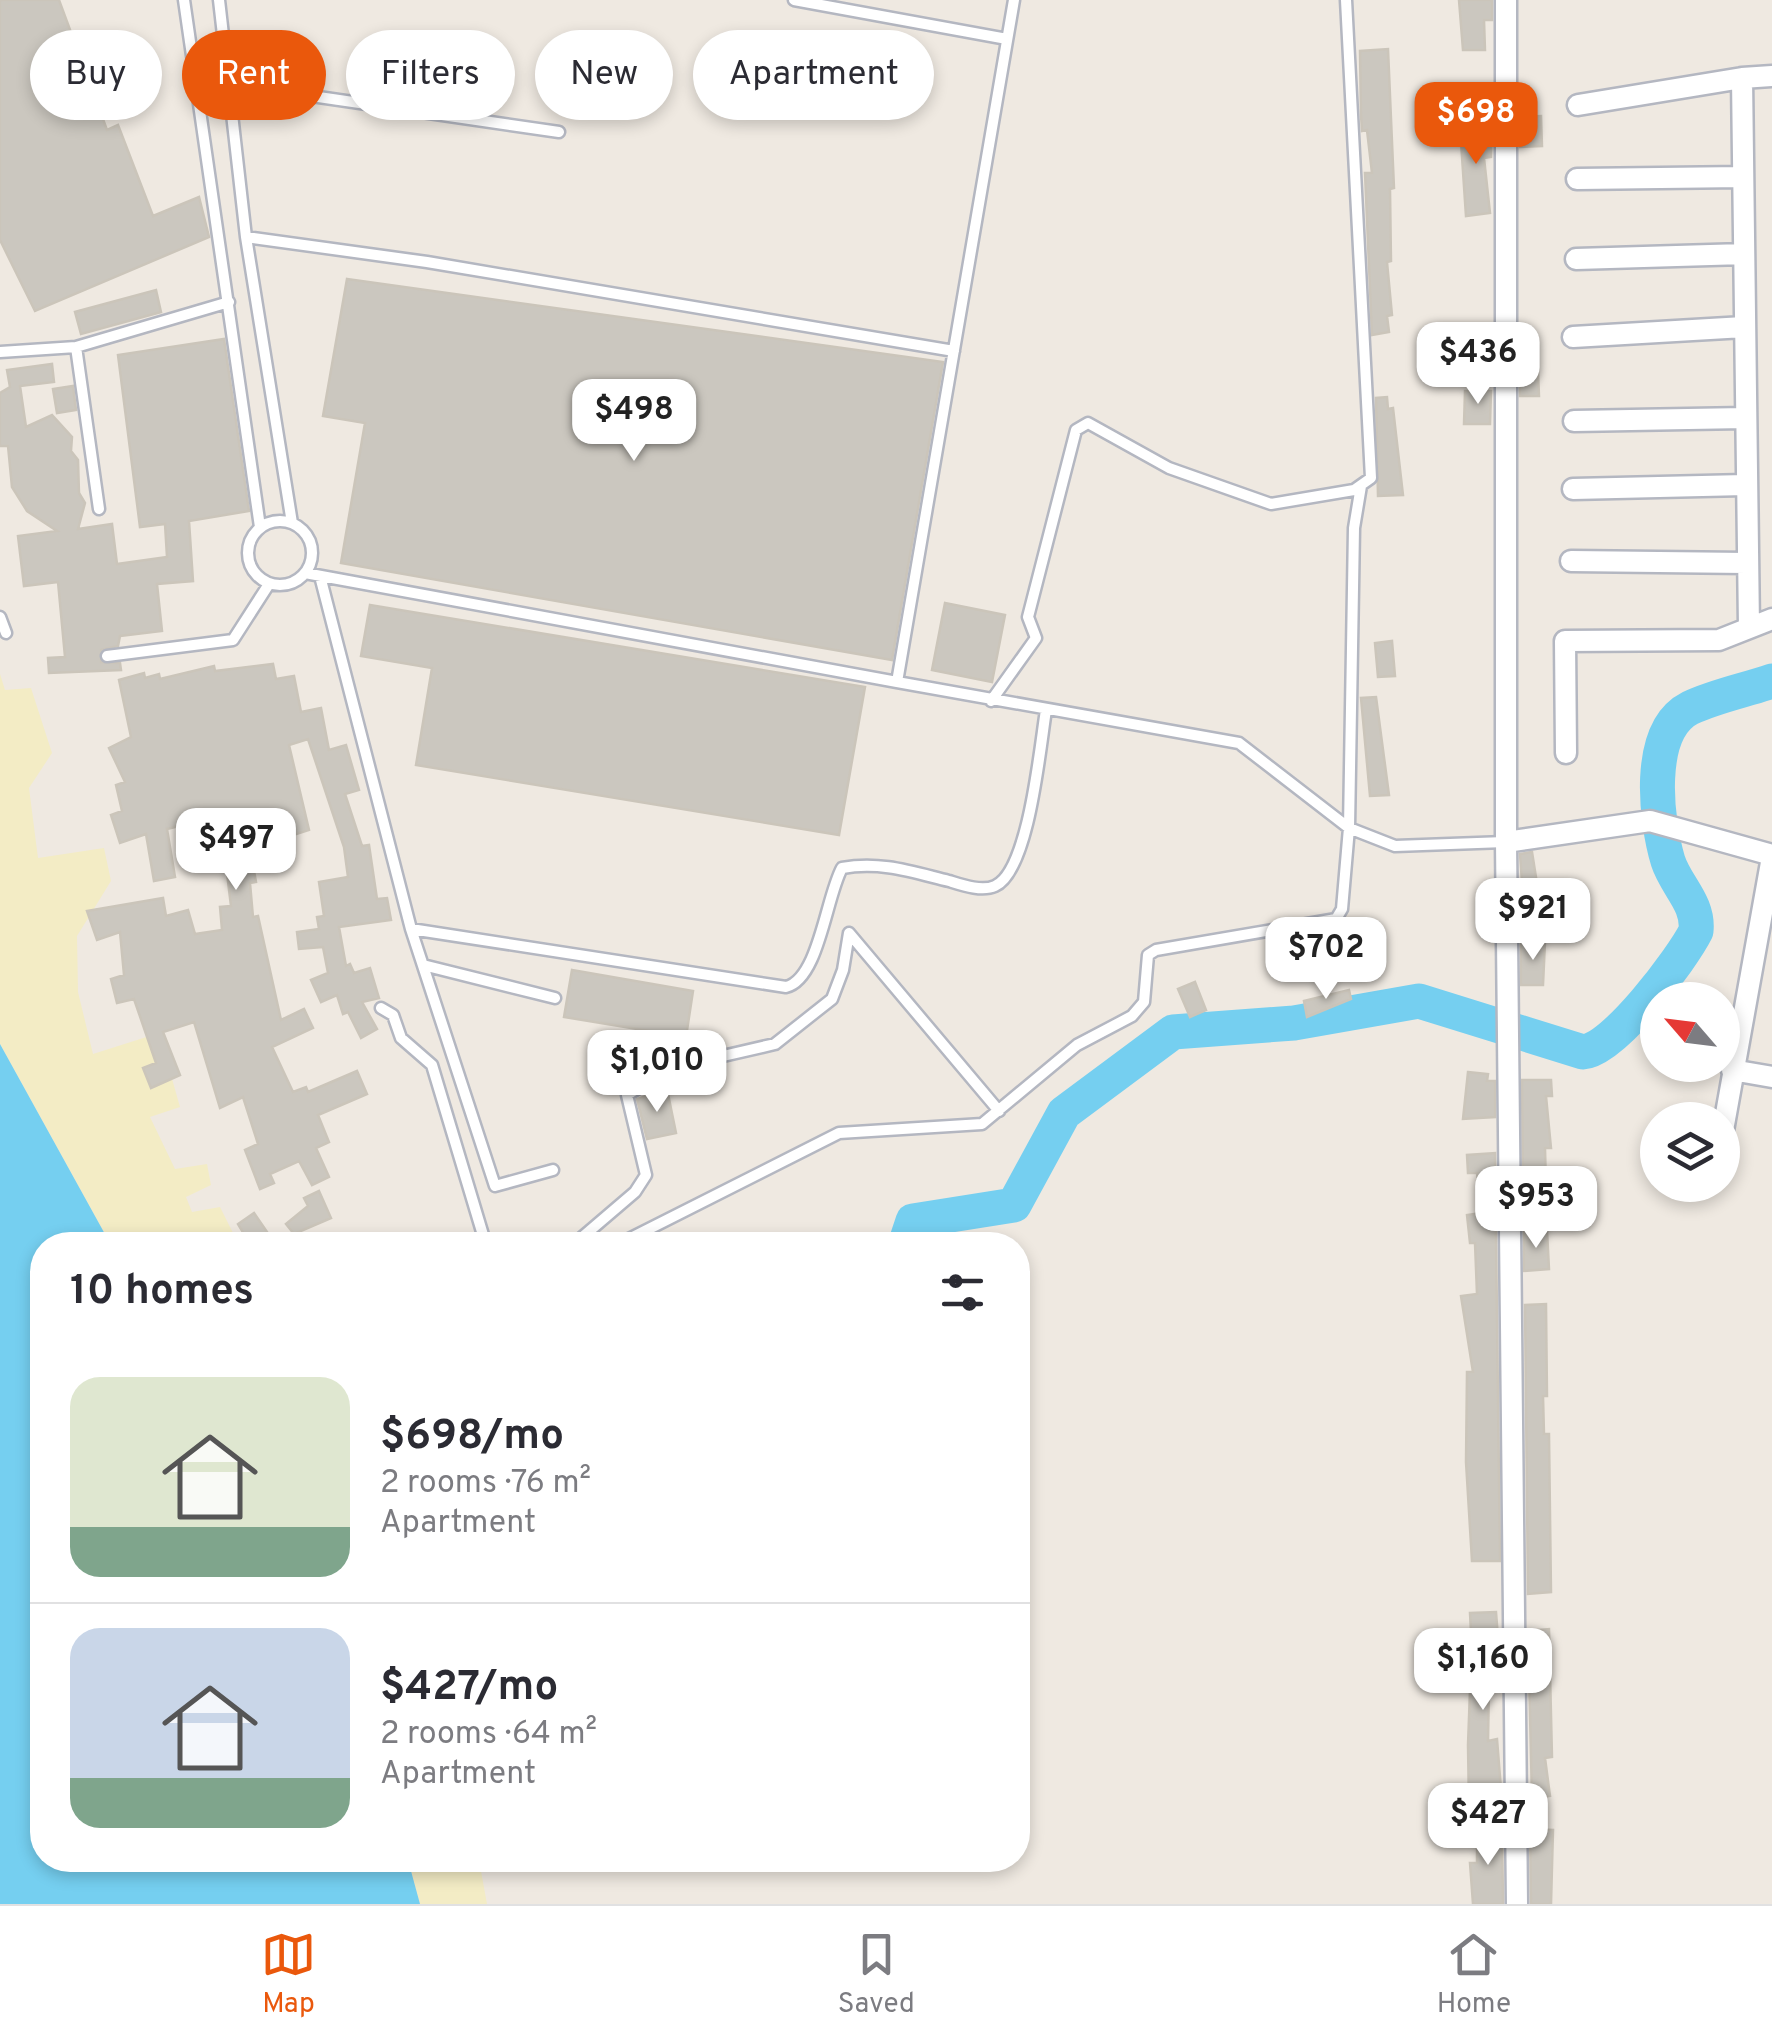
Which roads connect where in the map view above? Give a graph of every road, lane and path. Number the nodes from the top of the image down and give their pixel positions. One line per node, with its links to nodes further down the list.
1 (184, 0): 20 (lane)
2 (219, 0): 7 (lane)
3 (794, 0): 8 (lane)
4 (1014, 0): 8 (lane)
5 (1346, 0): 29 (lane)
6 (1506, 0): 49 (street)
7 (223, 30)
8 (1008, 39): 24 (lane)
9 (1772, 76): 10 (street)
10 (1742, 78): 12 (street); 15 (street)
11 (326, 98): 14 (lane)
12 (1578, 104)
13 (233, 120): 17 (lane)
14 (559, 132)
15 (1743, 177): 16 (street); 18 (street)
16 (1577, 180)
17 (246, 238): 24 (lane); 32 (lane)
18 (1744, 254): 19 (street); 21 (street)
19 (1576, 259)
20 (229, 302): 23 (lane); 33 (lane)
21 (1744, 328): 22 (street); 26 (street)
22 (1572, 336)
23 (76, 347): 25 (lane); 31 (lane)
24 (954, 351): 44 (lane)
25 (0, 352)
26 (1745, 418): 27 (street); 28 (street)
27 (1574, 420)
28 (1745, 484): 30 (street); 35 (street)
29 (1361, 486): 45 (lane); 48 (lane)
30 (1573, 488)
31 (100, 509)
32 (292, 522): 33 (lane); 36 (lane)
33 (260, 527): 38 (lane)
34 (1571, 561): 35 (street)
35 (1746, 563): 41 (street)
36 (304, 574): 37 (lane); 38 (lane)
37 (320, 576): 44 (lane); 51 (lane)
38 (269, 584): 43 (lane)
39 (0, 617): 42 (lane)
40 (1772, 619): 41 (street)
41 (1749, 628): 47 (street)
42 (6, 633)
43 (107, 656)
44 (896, 682): 45 (lane)
45 (991, 700): 46 (lane)
46 (1046, 710): 48 (lane); 51 (lane)
47 (1566, 753)
48 (1349, 828): 49 (lane); 58 (lane)
49 (1506, 842): 50 (street); 63 (street)
50 (1772, 856): 55 (street)
51 (411, 929): 52 (lane)
52 (423, 965): 53 (lane); 59 (lane)
53 (556, 998)
54 (381, 1008): 60 (lane)
55 (1740, 1027)
56 (1740, 1071): 57 (street)
57 (1772, 1077)
58 (999, 1111): 61 (lane); 62 (lane)
59 (552, 1170)
60 (482, 1232)
61 (588, 1232)
62 (643, 1232)
63 (1517, 1904)

